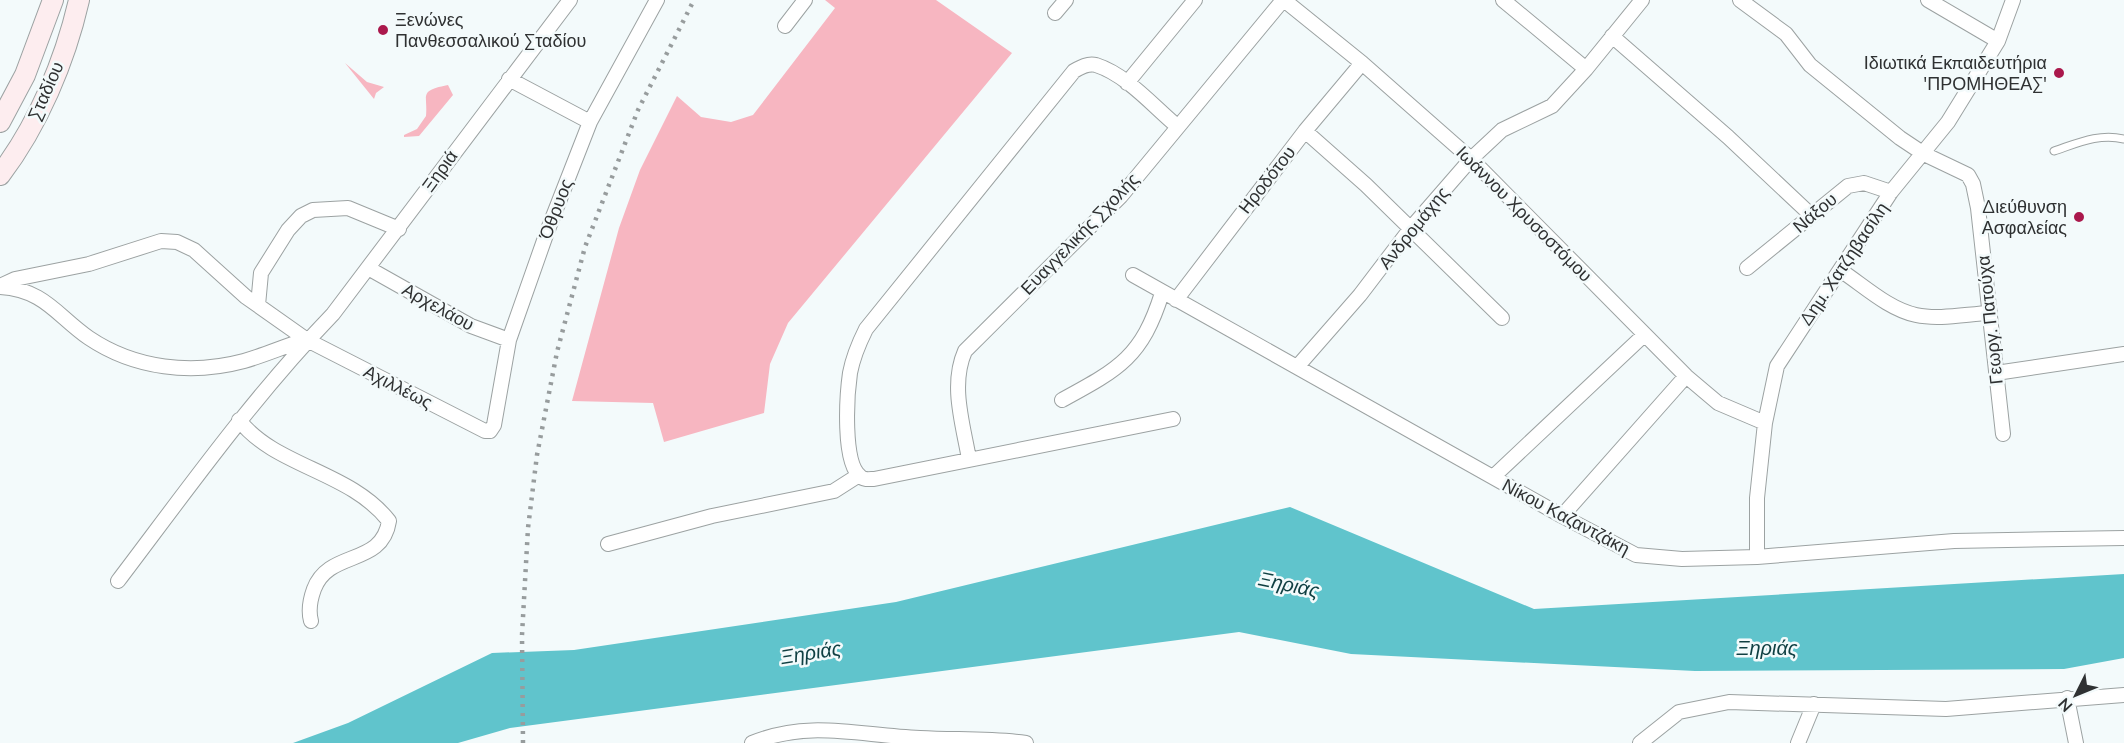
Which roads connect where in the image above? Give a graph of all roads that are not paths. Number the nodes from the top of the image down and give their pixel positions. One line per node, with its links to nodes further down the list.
1 (53, 0): 22 (main road, Σταδίου)
2 (79, 0): 30 (main road, Σταδίου)
3 (657, 0): 23 (street, Όθρυος)
4 (805, 0): 15 (street)
5 (1066, 0): 14 (street)
6 (1195, 0): 21 (street)
7 (1283, 0): 18 (street, Ιωάννου Χρυσοστόμου); 24 (street, Ευαγγελικής Σχολής)
8 (1503, 0): 19 (street)
9 (1642, 0): 16 (street, Ανδρομάχης)
10 (1740, 0): 28 (street, Γεωργ. Πατούχα)
11 (1928, 0): 17 (street)
12 (2013, 0): 17 (street, Δημ. Χατζηβασίλη)
13 (567, 1): 20 (street, Ξηριά)
14 (1054, 13)
15 (785, 26)
16 (1612, 36): 19 (street, Ανδρομάχης); 32 (street)
17 (1998, 41): 28 (street, Δημ. Χατζηβασίλη)
18 (1362, 63): 25 (street, Ηροδότου); 29 (street, Ιωάννου Χρυσοστόμου)
19 (1586, 69): 29 (street, Ανδρομάχης)
20 (509, 79): 23 (street); 34 (street, Ξηριά)
21 (1127, 83): 24 (street); 59 (street)
22 (0, 122)
23 (590, 122): 47 (street, Όθρυος)
24 (1177, 126): 58 (street, Ευαγγελικής Σχολής)
25 (1305, 131): 33 (street); 41 (street, Ηροδότου)
26 (2124, 139): 27 (lane)
27 (2055, 151)
28 (1924, 154): 31 (street, Δημ. Χατζηβασίλη); 43 (street, Γεωργ. Πατούχα)
29 (1472, 159): 33 (street, Ανδρομάχης); 45 (street, Ιωάννου Χρυσοστόμου)
30 (0, 175)
31 (1891, 192): 32 (street, Νάξου); 37 (street, Δημ. Χατζηβασίλη)
32 (1811, 215): 36 (street, Νάξου)
33 (1411, 228): 44 (street); 49 (street, Ανδρομάχης)
34 (399, 229): 35 (street, Ξηριά); 42 (street)
35 (368, 268): 46 (street, Ξηριά); 47 (street, Αρχελάου)
36 (1747, 268)
37 (1840, 270): 43 (street); 55 (street, Δημ. Χατζηβασίλη)
38 (1133, 275): 40 (street, Νίκου Καζαντζάκη)
39 (0, 286): 42 (street, Αχιλλέως); 46 (street)
40 (1162, 293): 41 (street, Νίκου Καζαντζάκη); 52 (street)
41 (1176, 300): 49 (street, Νίκου Καζαντζάκη)
42 (258, 305): 46 (street, Αχιλλέως)
43 (1990, 313): 50 (street, Γεωργ. Πατούχα)
44 (1502, 318)
45 (1644, 335): 51 (street, Ιωάννου Χρυσοστόμου); 60 (street)
46 (307, 340): 54 (street, Ξηριά); 56 (street, Αχιλλέως)
47 (509, 340): 56 (street, Όθρυος)
48 (2124, 354): 50 (street)
49 (1297, 367): 60 (street, Νίκου Καζαντζάκη)
50 (1996, 373): 57 (street, Γεωργ. Πατούχα)
51 (1686, 376): 55 (street, Ιωάννου Χρυσοστόμου); 61 (street)
52 (1062, 399)
53 (1173, 419): 58 (street)
54 (238, 420): 65 (street, Ξηριά); 66 (street)
55 (1765, 423): 64 (street, Δημ. Χατζηβασίλη)
56 (490, 431)
57 (2003, 434)
58 (969, 459): 59 (street)
59 (859, 476): 63 (street)
60 (1493, 477): 61 (street, Νίκου Καζαντζάκη)
61 (1562, 516): 64 (street, Νίκου Καζαντζάκη)
62 (2124, 538): 64 (street, Νίκου Καζαντζάκη)
63 (608, 544)
64 (1757, 557)
65 (118, 581)
66 (312, 621)
67 (2124, 695): 68 (street)
68 (2067, 698): 69 (street); 74 (street)
69 (1814, 704): 72 (street); 73 (street)
70 (752, 743): 71 (street)
71 (1026, 743)
72 (1640, 743)
73 (1798, 743)
74 (2076, 743)

